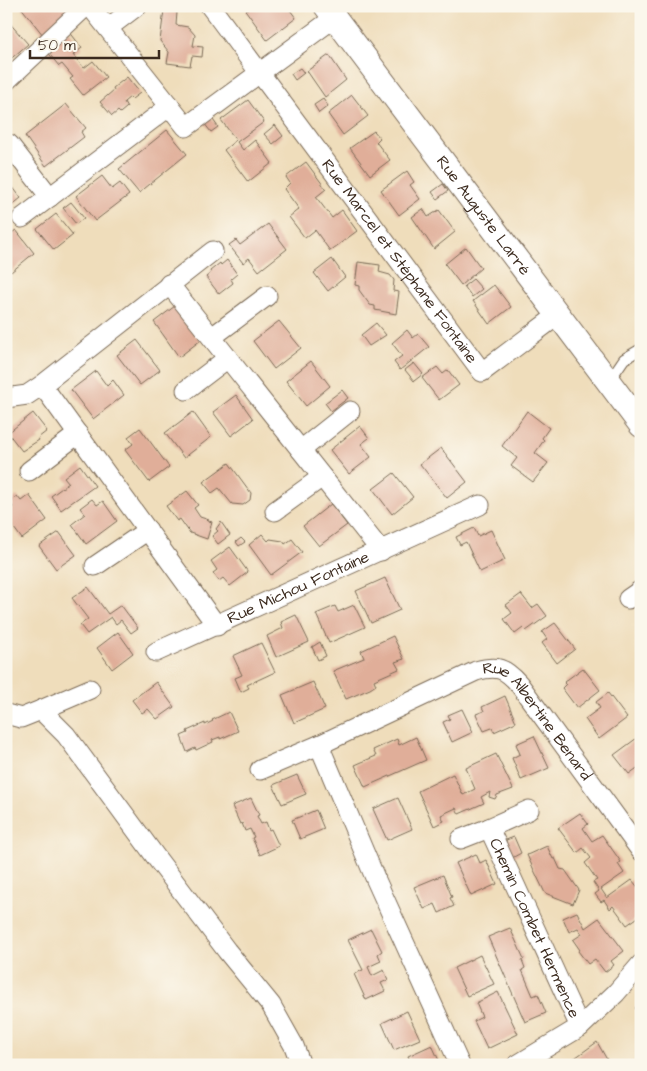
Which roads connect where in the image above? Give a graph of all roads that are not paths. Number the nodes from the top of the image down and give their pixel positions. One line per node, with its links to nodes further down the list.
1 (86, 6): 8 (street)
2 (90, 6): 6 (street)
3 (137, 6): 6 (street)
4 (210, 6): 7 (street, Rue Marcel et Stéphane Fontaine)
5 (330, 12): 7 (street); 16 (street, Rue Auguste Larré)
6 (108, 28): 9 (street)
7 (260, 73): 9 (street); 16 (street, Rue Marcel et Stéphane Fontaine)
8 (6, 81)
9 (170, 106): 11 (street)
10 (9, 144): 11 (street)
11 (50, 197): 12 (street)
12 (22, 218)
13 (213, 251): 14 (street)
14 (170, 284): 17 (street, Rue Michou Fontaine); 21 (street)
15 (267, 296): 17 (street)
16 (558, 316): 20 (street, Rue Auguste Larré)
17 (212, 338): 19 (street, Rue Michou Fontaine)
18 (641, 350): 20 (lane)
19 (228, 358): 22 (street); 27 (street, Rue Michou Fontaine)
20 (609, 381): 25 (street, Rue Auguste Larré)
21 (42, 385): 23 (street); 26 (street, Rue Michou Fontaine)
22 (186, 390)
23 (6, 398)
24 (350, 411): 27 (street)
25 (641, 425)
26 (78, 434): 28 (street); 32 (street, Rue Michou Fontaine)
27 (301, 450): 29 (street, Rue Michou Fontaine)
28 (29, 470)
29 (322, 477): 31 (street); 33 (street, Rue Michou Fontaine)
30 (480, 505): 33 (street, Rue Michou Fontaine)
31 (275, 511)
32 (148, 530): 34 (street); 35 (street, Rue Michou Fontaine)
33 (381, 551): 35 (street, Rue Michou Fontaine)
34 (95, 566)
35 (217, 626): 36 (street, Rue Michou Fontaine)
36 (156, 652)
37 (90, 689): 38 (street)
38 (41, 710): 39 (street); 48 (street)
39 (11, 720)
40 (319, 745): 41 (street, Rue Albertine Benard); 45 (street, Rue Albertine Benard); 49 (street)
41 (260, 770)
42 (529, 810): 43 (street)
43 (489, 828): 44 (street); 47 (street, Chemin Combet Hermence)
44 (461, 839)
45 (641, 852)
46 (641, 964): 47 (street)
47 (580, 1027): 50 (street)
48 (301, 1065)
49 (460, 1065)
50 (517, 1065)

